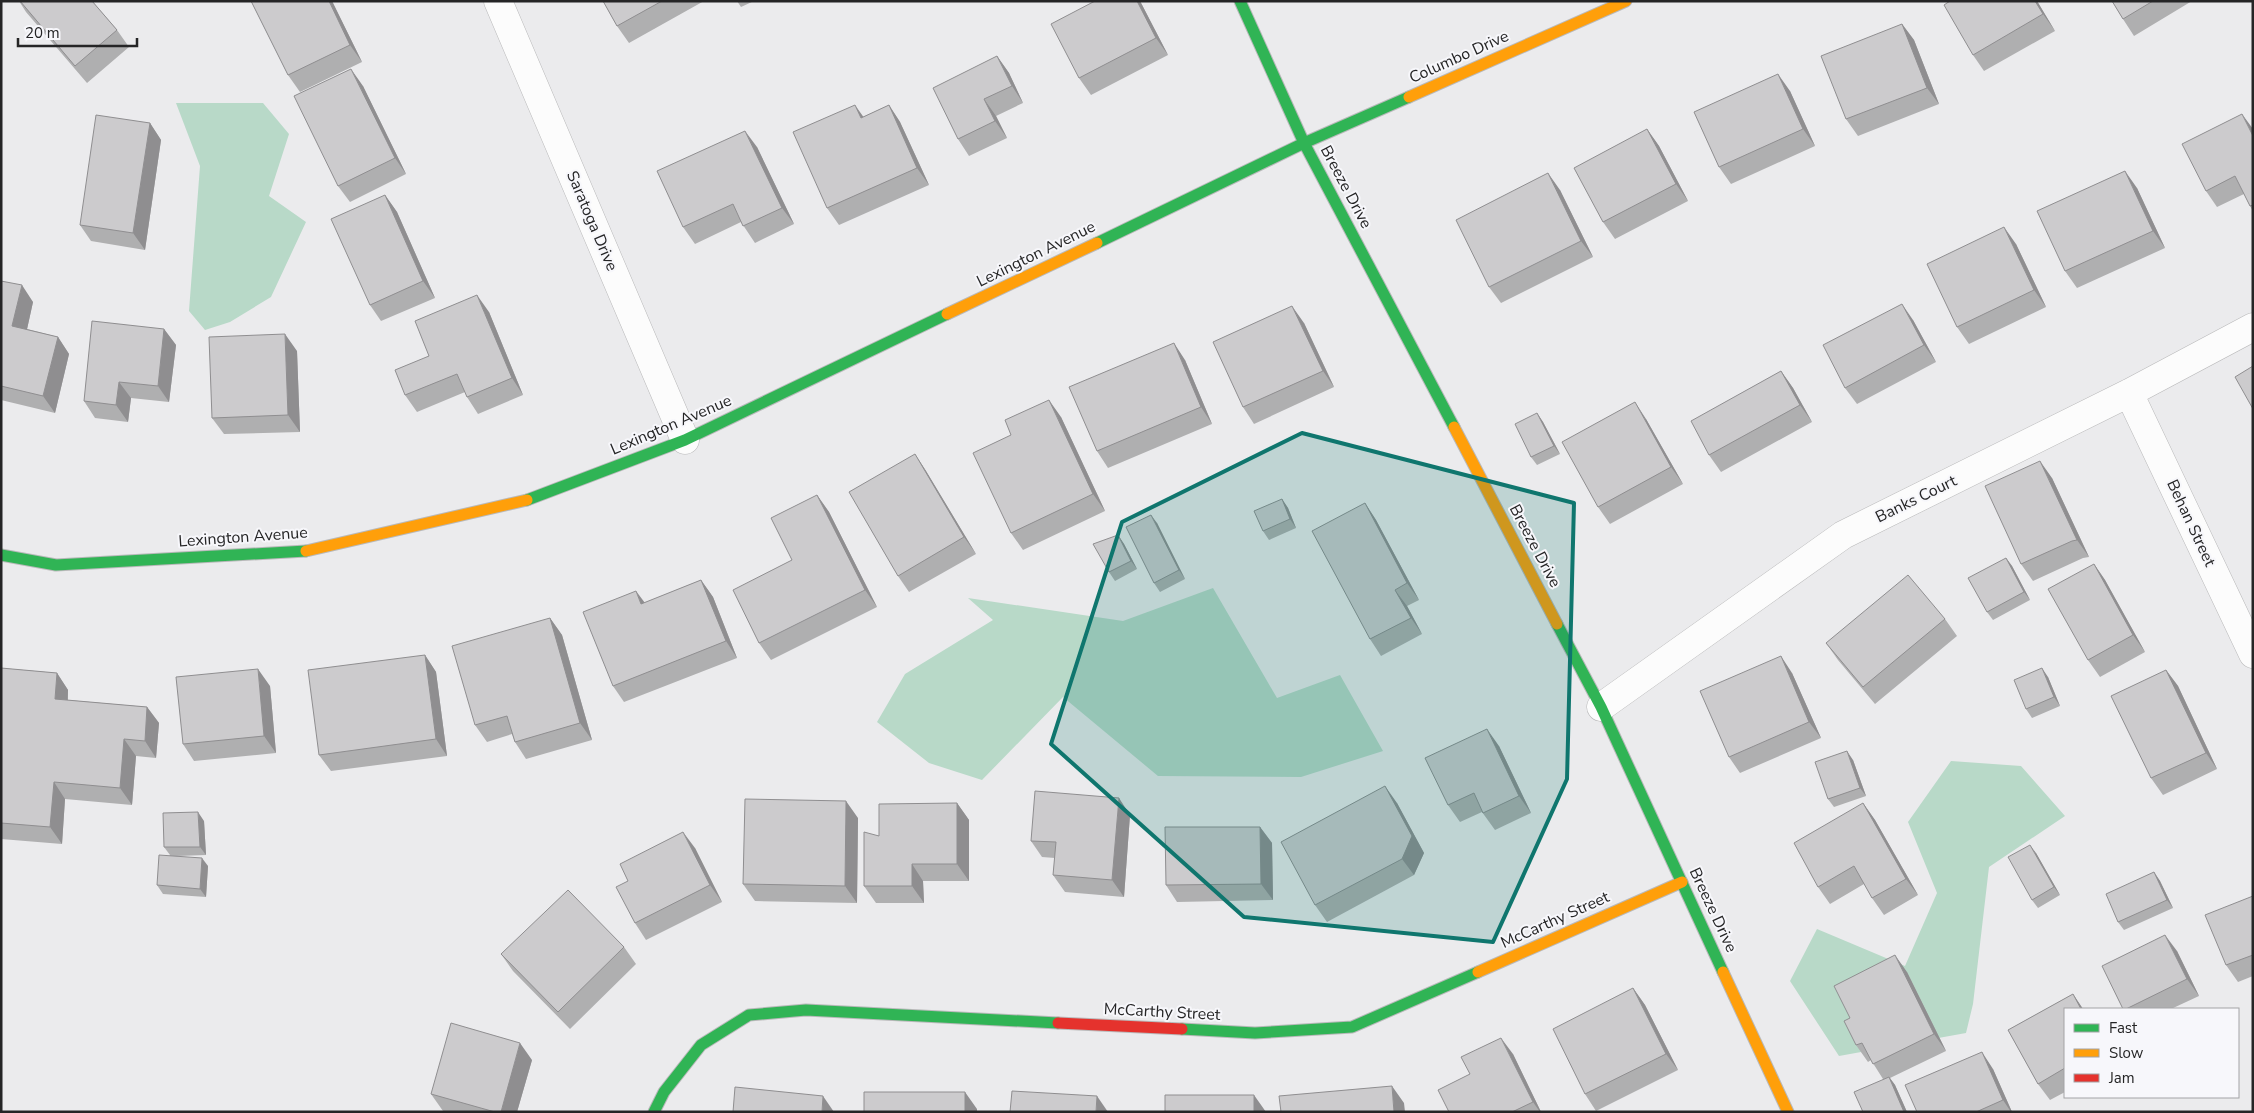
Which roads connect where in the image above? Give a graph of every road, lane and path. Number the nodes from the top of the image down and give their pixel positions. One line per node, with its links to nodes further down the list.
1 (498, 1): 7 (street, Saratoga Drive)
2 (1240, 1): 4 (street, Breeze Drive)
3 (1626, 1): 4 (street, Columbo Drive)
4 (1304, 143): 7 (street, Lexington Avenue); 10 (street, Breeze Drive)
5 (2253, 327): 6 (street, Banks Court)
6 (2129, 392): 9 (street, Behan Street); 10 (street, Banks Court)
7 (685, 440): 8 (street, Lexington Avenue)
8 (1, 554)
9 (2253, 654)
10 (1601, 707): 11 (street, Breeze Drive)
11 (1682, 882): 12 (street, McCarthy Street); 13 (street, Breeze Drive)
12 (654, 1112)
13 (1788, 1112)

